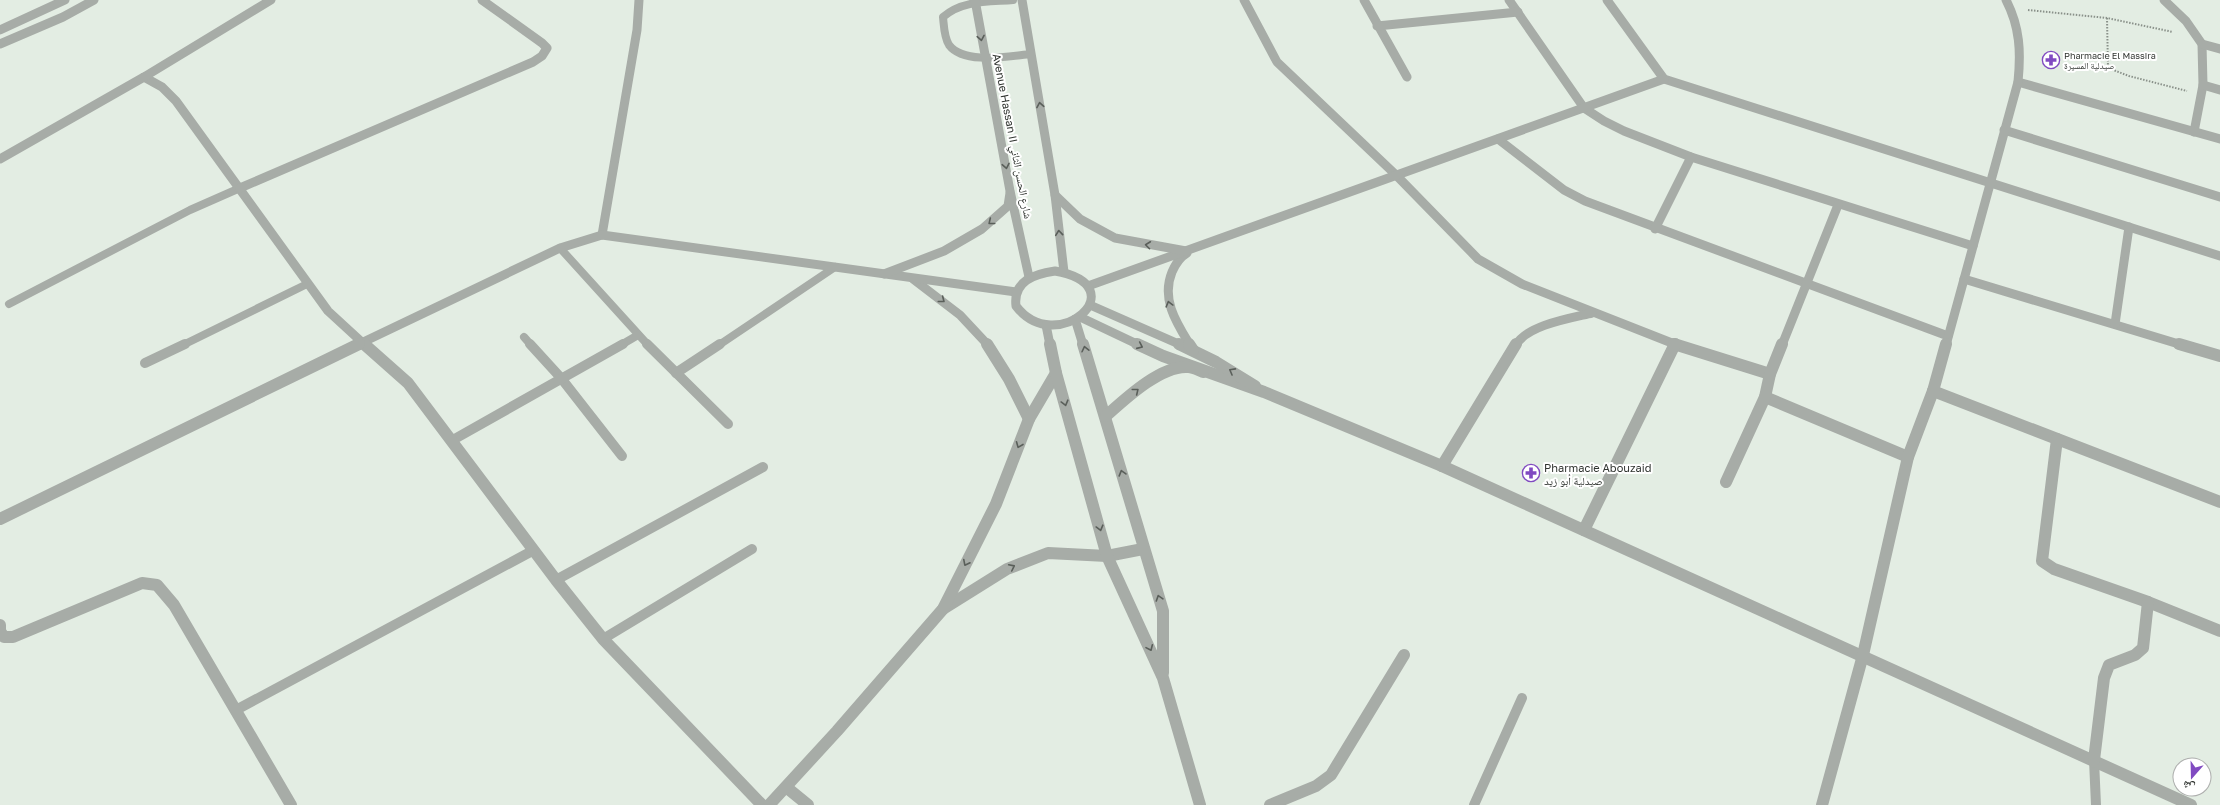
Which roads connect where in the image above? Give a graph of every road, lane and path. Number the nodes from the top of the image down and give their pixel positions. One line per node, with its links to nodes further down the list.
1 (65, 0): 19 (street)
2 (94, 0): 21 (street)
3 (271, 0): 25 (street)
4 (482, 0): 41 (street)
5 (639, 0): 48 (street)
6 (1013, 0): 14 (lane)
7 (1022, 0): 23 (street)
8 (1244, 0): 39 (street)
9 (1364, 0): 18 (street)
10 (1509, 0): 16 (street)
11 (1607, 0): 27 (street)
12 (2006, 0): 15 (street)
13 (2164, 0): 20 (street)
14 (975, 2): 24 (street, Avenue Hassan II شارع الحسن الثاني, one-way to 24); 24 (lane)
15 (2012, 9): 17 (path); 28 (street)
16 (1518, 12): 18 (street); 32 (street)
17 (2107, 18): 20 (path); 31 (path)
18 (1377, 26): 26 (street)
19 (0, 30)
20 (2200, 41): 22 (street); 29 (street)
21 (0, 44)
22 (2220, 49)
23 (1031, 54): 24 (lane); 43 (street, one-way to 23)
24 (985, 58): 42 (street, Avenue Hassan II شارع الحسن الثاني, one-way to 42)
25 (144, 77): 38 (street); 41 (street)
26 (1407, 77)
27 (1664, 79): 32 (street); 40 (street)
28 (2018, 82): 33 (street); 34 (street)
29 (2203, 85): 30 (street); 31 (street)
30 (2220, 90)
31 (2201, 95): 34 (street)
32 (1584, 108): 35 (street); 37 (street)
33 (2004, 130): 40 (street); 44 (street)
34 (2194, 132): 36 (street)
35 (1498, 139): 39 (street); 47 (street)
36 (2220, 139)
37 (1691, 157): 45 (street); 47 (street)
38 (0, 160)
39 (1396, 175): 49 (street); 66 (street)
40 (1990, 182): 46 (street); 50 (street)
41 (240, 188): 60 (street); 64 (lane)
42 (1010, 190): 56 (street, one-way to 56); 58 (street, Avenue Hassan II شارع الحسن الثاني)
43 (1055, 194): 52 (street, one-way to 43); 55 (street, one-way to 43)
44 (2220, 197)
45 (1838, 204): 50 (street); 61 (street)
46 (2129, 227): 53 (street); 69 (street)
47 (1656, 229): 61 (street)
48 (602, 235): 51 (street); 54 (street)
49 (1198, 246): 52 (street); 75 (street, one-way to 49)
50 (1973, 246): 59 (street)
51 (560, 248): 70 (lane); 73 (street)
52 (1186, 251): 62 (street)
53 (2220, 256)
54 (835, 267): 56 (street); 79 (lane)
55 (1064, 272): 58 (street); 62 (street)
56 (884, 274): 57 (street)
57 (910, 277): 63 (street); 87 (street, one-way to 87)
58 (1030, 277): 63 (street)
59 (1964, 279): 69 (street); 71 (street)
60 (307, 284): 73 (street); 77 (lane)
61 (1806, 285): 71 (street); 81 (street)
62 (1088, 286): 65 (street)
63 (1016, 292): 68 (street)
64 (9, 304)
65 (1090, 305): 67 (street); 75 (street)
66 (1592, 313): 74 (street); 93 (street)
67 (1078, 318): 68 (street); 78 (street, one-way to 78); 86 (street, one-way to 67)
68 (1046, 324): 80 (street)
69 (2115, 324): 76 (street)
70 (638, 335): 79 (lane); 82 (lane)
71 (1948, 336): 83 (street)
72 (524, 337): 82 (lane)
73 (362, 342): 90 (street); 97 (street)
74 (1675, 344): 81 (street); 98 (street)
75 (1194, 351): 84 (street, one-way to 75)
76 (2220, 356)
77 (145, 363)
78 (1203, 372): 84 (street); 86 (street, one-way to 78)
79 (676, 373): 88 (lane)
80 (1056, 373): 87 (street); 102 (street, one-way to 102)
81 (1770, 374): 85 (street)
82 (561, 378): 90 (lane); 91 (lane)
83 (1933, 391): 89 (street); 92 (street)
84 (1264, 392): 93 (street)
85 (1764, 397): 92 (street); 95 (street)
86 (1106, 416): 100 (street, one-way to 86)
87 (1029, 419): 105 (street, one-way to 105)
88 (728, 424)
89 (2057, 439): 96 (street); 104 (street)
90 (451, 441): 101 (street)
91 (622, 456)
92 (1908, 457): 110 (street)
93 (1442, 466): 98 (street)
94 (763, 467): 103 (lane)
95 (1726, 482)
96 (2220, 502)
97 (0, 519)
98 (1584, 530): 110 (street)
99 (752, 549): 108 (lane)
100 (1143, 549): 102 (street); 111 (street, one-way to 100)
101 (534, 550): 103 (street); 113 (lane)
102 (1107, 556): 105 (street, one-way to 102); 111 (street, one-way to 111)
103 (556, 580): 108 (street)
104 (2148, 602): 107 (street); 114 (street)
105 (943, 609): 115 (street)
106 (0, 625): 113 (street)
107 (2220, 631)
108 (603, 638): 117 (street)
109 (1404, 655): 121 (street)
110 (1863, 655): 114 (street); 123 (street)
111 (1163, 678): 120 (street)
112 (1522, 698): 122 (lane)
113 (236, 710): 116 (street)
114 (2094, 760): 124 (lane); 125 (street)
115 (786, 787): 118 (street); 119 (street)
116 (291, 805)
117 (762, 805)
118 (769, 805)
119 (808, 805)
120 (1200, 805)
121 (1270, 805)
122 (1474, 805)
123 (1822, 805)
124 (2096, 805)
125 (2191, 805)

